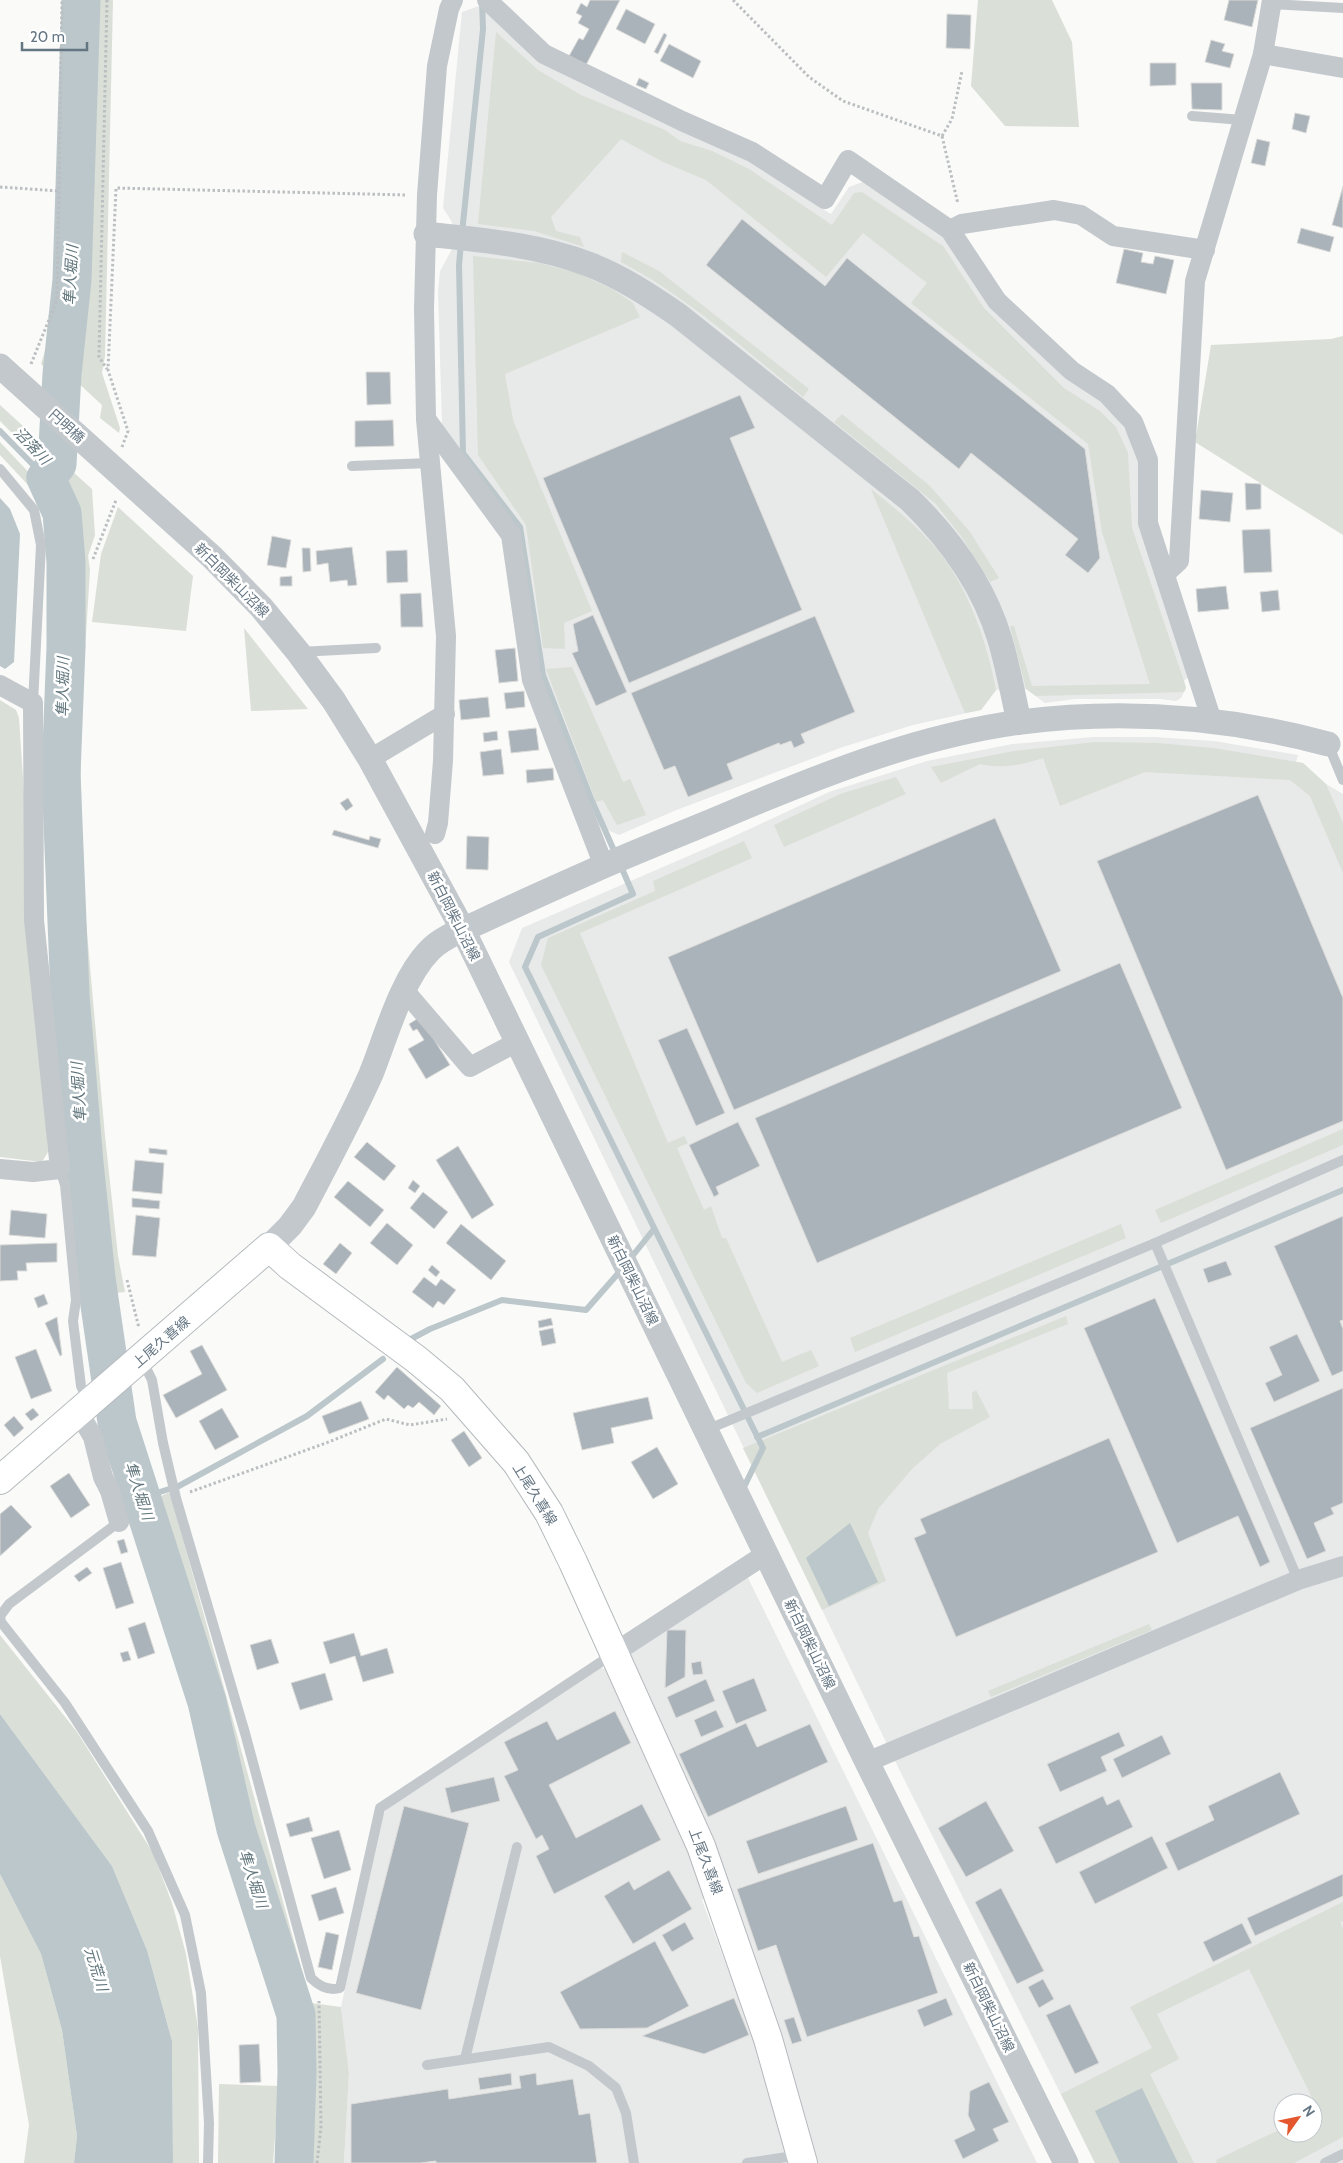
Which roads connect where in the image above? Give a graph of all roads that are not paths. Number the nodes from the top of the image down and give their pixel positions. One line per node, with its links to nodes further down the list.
1 (453, 0): 10 (street)
2 (487, 0): 9 (street)
3 (1271, 2): 4 (lane); 5 (street)
4 (1343, 8)
5 (1263, 54): 6 (street); 8 (street)
6 (1343, 68)
7 (1192, 116): 8 (lane)
8 (1243, 120): 11 (street)
9 (956, 227): 11 (street); 18 (street)
10 (426, 234): 13 (street); 25 (street)
11 (1205, 250): 18 (street)
12 (0, 366): 17 (street, 円明橋)
13 (426, 419): 14 (street); 30 (street)
14 (430, 463): 15 (lane); 23 (street)
15 (352, 466)
16 (0, 469): 22 (lane)
17 (115, 469): 20 (street, 新白岡柴山沼線)
18 (1164, 574): 24 (street)
19 (376, 648): 20 (lane)
20 (298, 652): 27 (street, 新白岡柴山沼線)
21 (0, 685): 22 (street)
22 (33, 703): 36 (street)
23 (445, 714): 27 (street); 29 (street)
24 (1212, 721): 25 (street); 26 (street)
25 (1019, 722): 30 (street)
26 (1328, 744): 28 (lane)
27 (370, 759): 31 (street, 新白岡柴山沼線)
28 (1343, 780)
29 (435, 834)
30 (604, 866): 31 (street)
31 (463, 930): 32 (street); 33 (street, 新白岡柴山沼線)
32 (404, 990): 33 (street); 38 (street)
33 (517, 1042): 41 (street, 新白岡柴山沼線)
34 (1343, 1160): 37 (lane)
35 (0, 1169): 36 (street)
36 (60, 1169): 40 (lane)
37 (1155, 1242): 41 (lane); 46 (lane)
38 (269, 1247): 39 (main road, 上尾久喜線); 47 (main road, 上尾久喜線)
39 (147, 1354): 40 (main road, 上尾久喜線); 47 (lane)
40 (87, 1406): 42 (main road, 上尾久喜線); 43 (street)
41 (706, 1430): 44 (street, 新白岡柴山沼線)
42 (0, 1480)
43 (118, 1522): 54 (lane)
44 (766, 1554): 47 (street); 48 (street, 新白岡柴山沼線)
45 (1343, 1566): 46 (street)
46 (1298, 1580): 48 (street)
47 (614, 1652): 53 (main road, 上尾久喜線)
48 (867, 1762): 57 (street, 新白岡柴山沼線)
49 (517, 1847): 50 (lane)
50 (465, 2059): 51 (lane); 55 (lane)
51 (427, 2065)
52 (1343, 2154): 58 (lane)
53 (802, 2159): 56 (lane)
54 (208, 2163)
55 (634, 2163)
56 (747, 2163)
57 (1066, 2163)
58 (1325, 2163)

